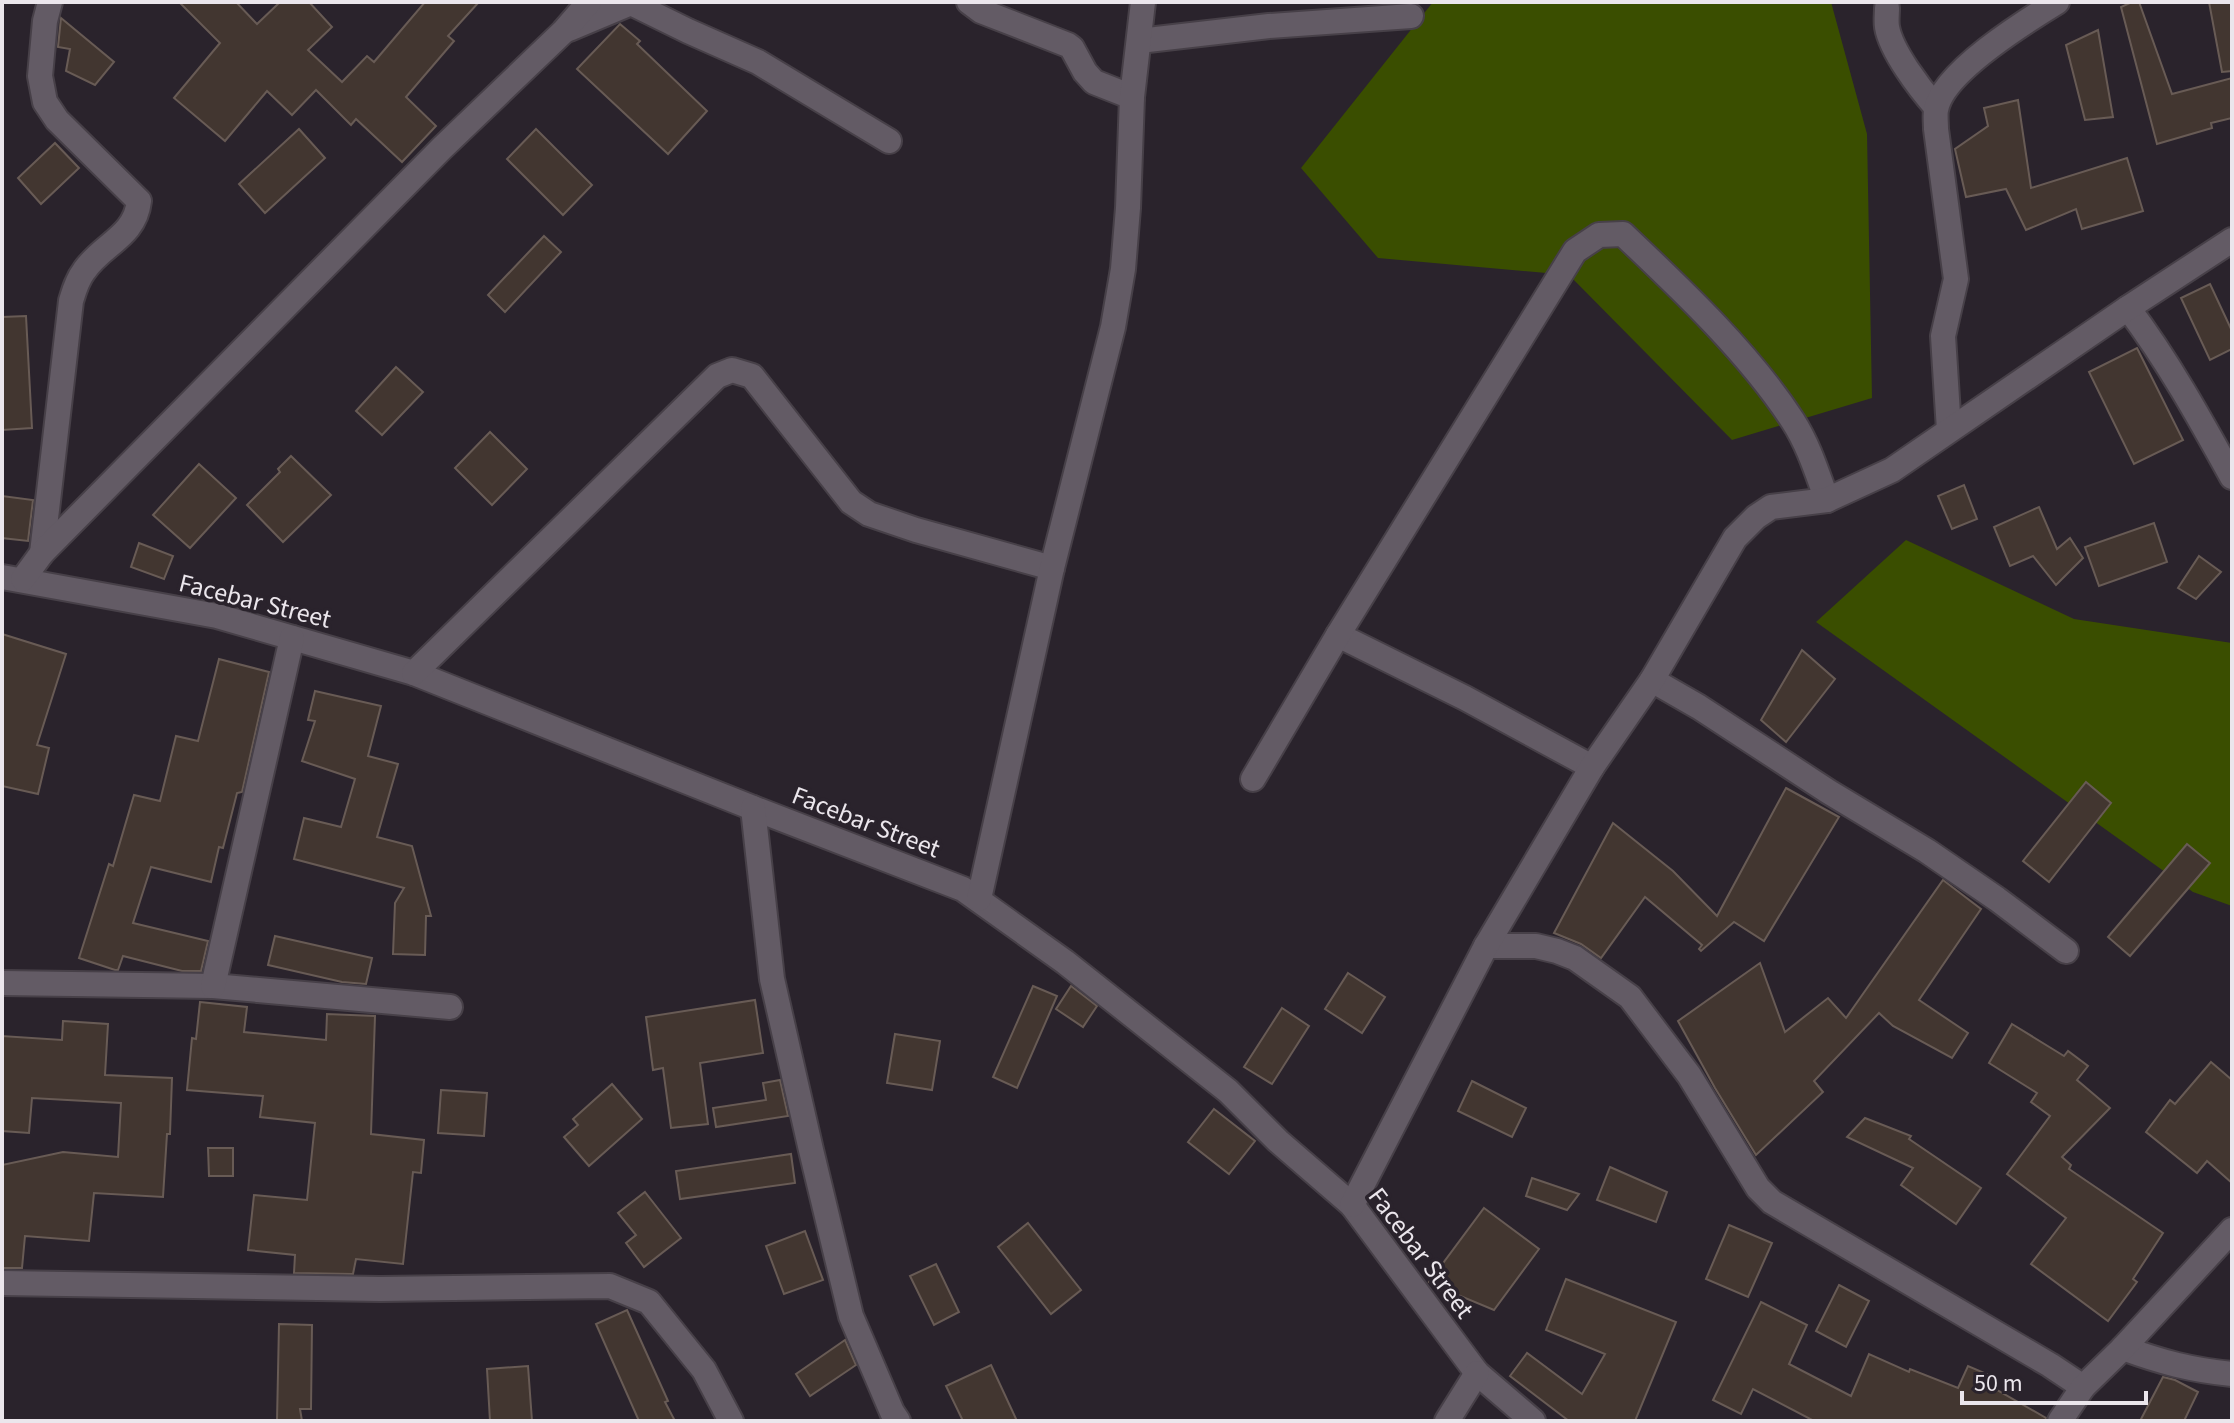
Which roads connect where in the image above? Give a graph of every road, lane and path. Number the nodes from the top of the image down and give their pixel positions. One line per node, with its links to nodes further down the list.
1 (50, 2): 18 (street)
2 (589, 2): 8 (street)
3 (969, 2): 10 (street)
4 (1143, 2): 9 (street)
5 (2057, 2): 11 (street)
6 (1887, 8): 11 (street)
7 (1411, 16): 9 (street)
8 (563, 32): 12 (street); 18 (street)
9 (1139, 41): 10 (street)
10 (1132, 97): 19 (street)
11 (1936, 107): 15 (street)
12 (889, 141)
13 (2232, 240): 14 (street)
14 (2128, 308): 15 (street); 16 (street)
15 (1949, 430): 17 (street)
16 (2232, 477)
17 (1827, 500): 21 (street); 24 (street)
18 (42, 553): 20 (street)
19 (1052, 568): 23 (street); 28 (street)
20 (12, 578): 22 (street, Facebar Street)
21 (1338, 635): 25 (street); 26 (street)
22 (292, 638): 23 (street, Facebar Street); 32 (street)
23 (414, 673): 27 (street, Facebar Street)
24 (1652, 680): 25 (street); 30 (street)
25 (1592, 767): 29 (street)
26 (1253, 779)
27 (753, 808): 28 (street, Facebar Street); 42 (street)
28 (979, 899): 34 (street, Facebar Street)
29 (1486, 946): 34 (street); 40 (street)
30 (2066, 951)
31 (2, 983): 32 (street)
32 (213, 986): 33 (street)
33 (450, 1007)
34 (1352, 1205): 38 (street, Facebar Street)
35 (2232, 1230): 37 (street)
36 (2, 1283): 41 (street)
37 (2123, 1348): 39 (street); 40 (street)
38 (1477, 1373): 43 (street); 44 (street, Facebar Street)
39 (2232, 1374)
40 (2083, 1387): 45 (street)
41 (731, 1421)
42 (898, 1421)
43 (1447, 1421)
44 (1533, 1421)
45 (2060, 1421)

